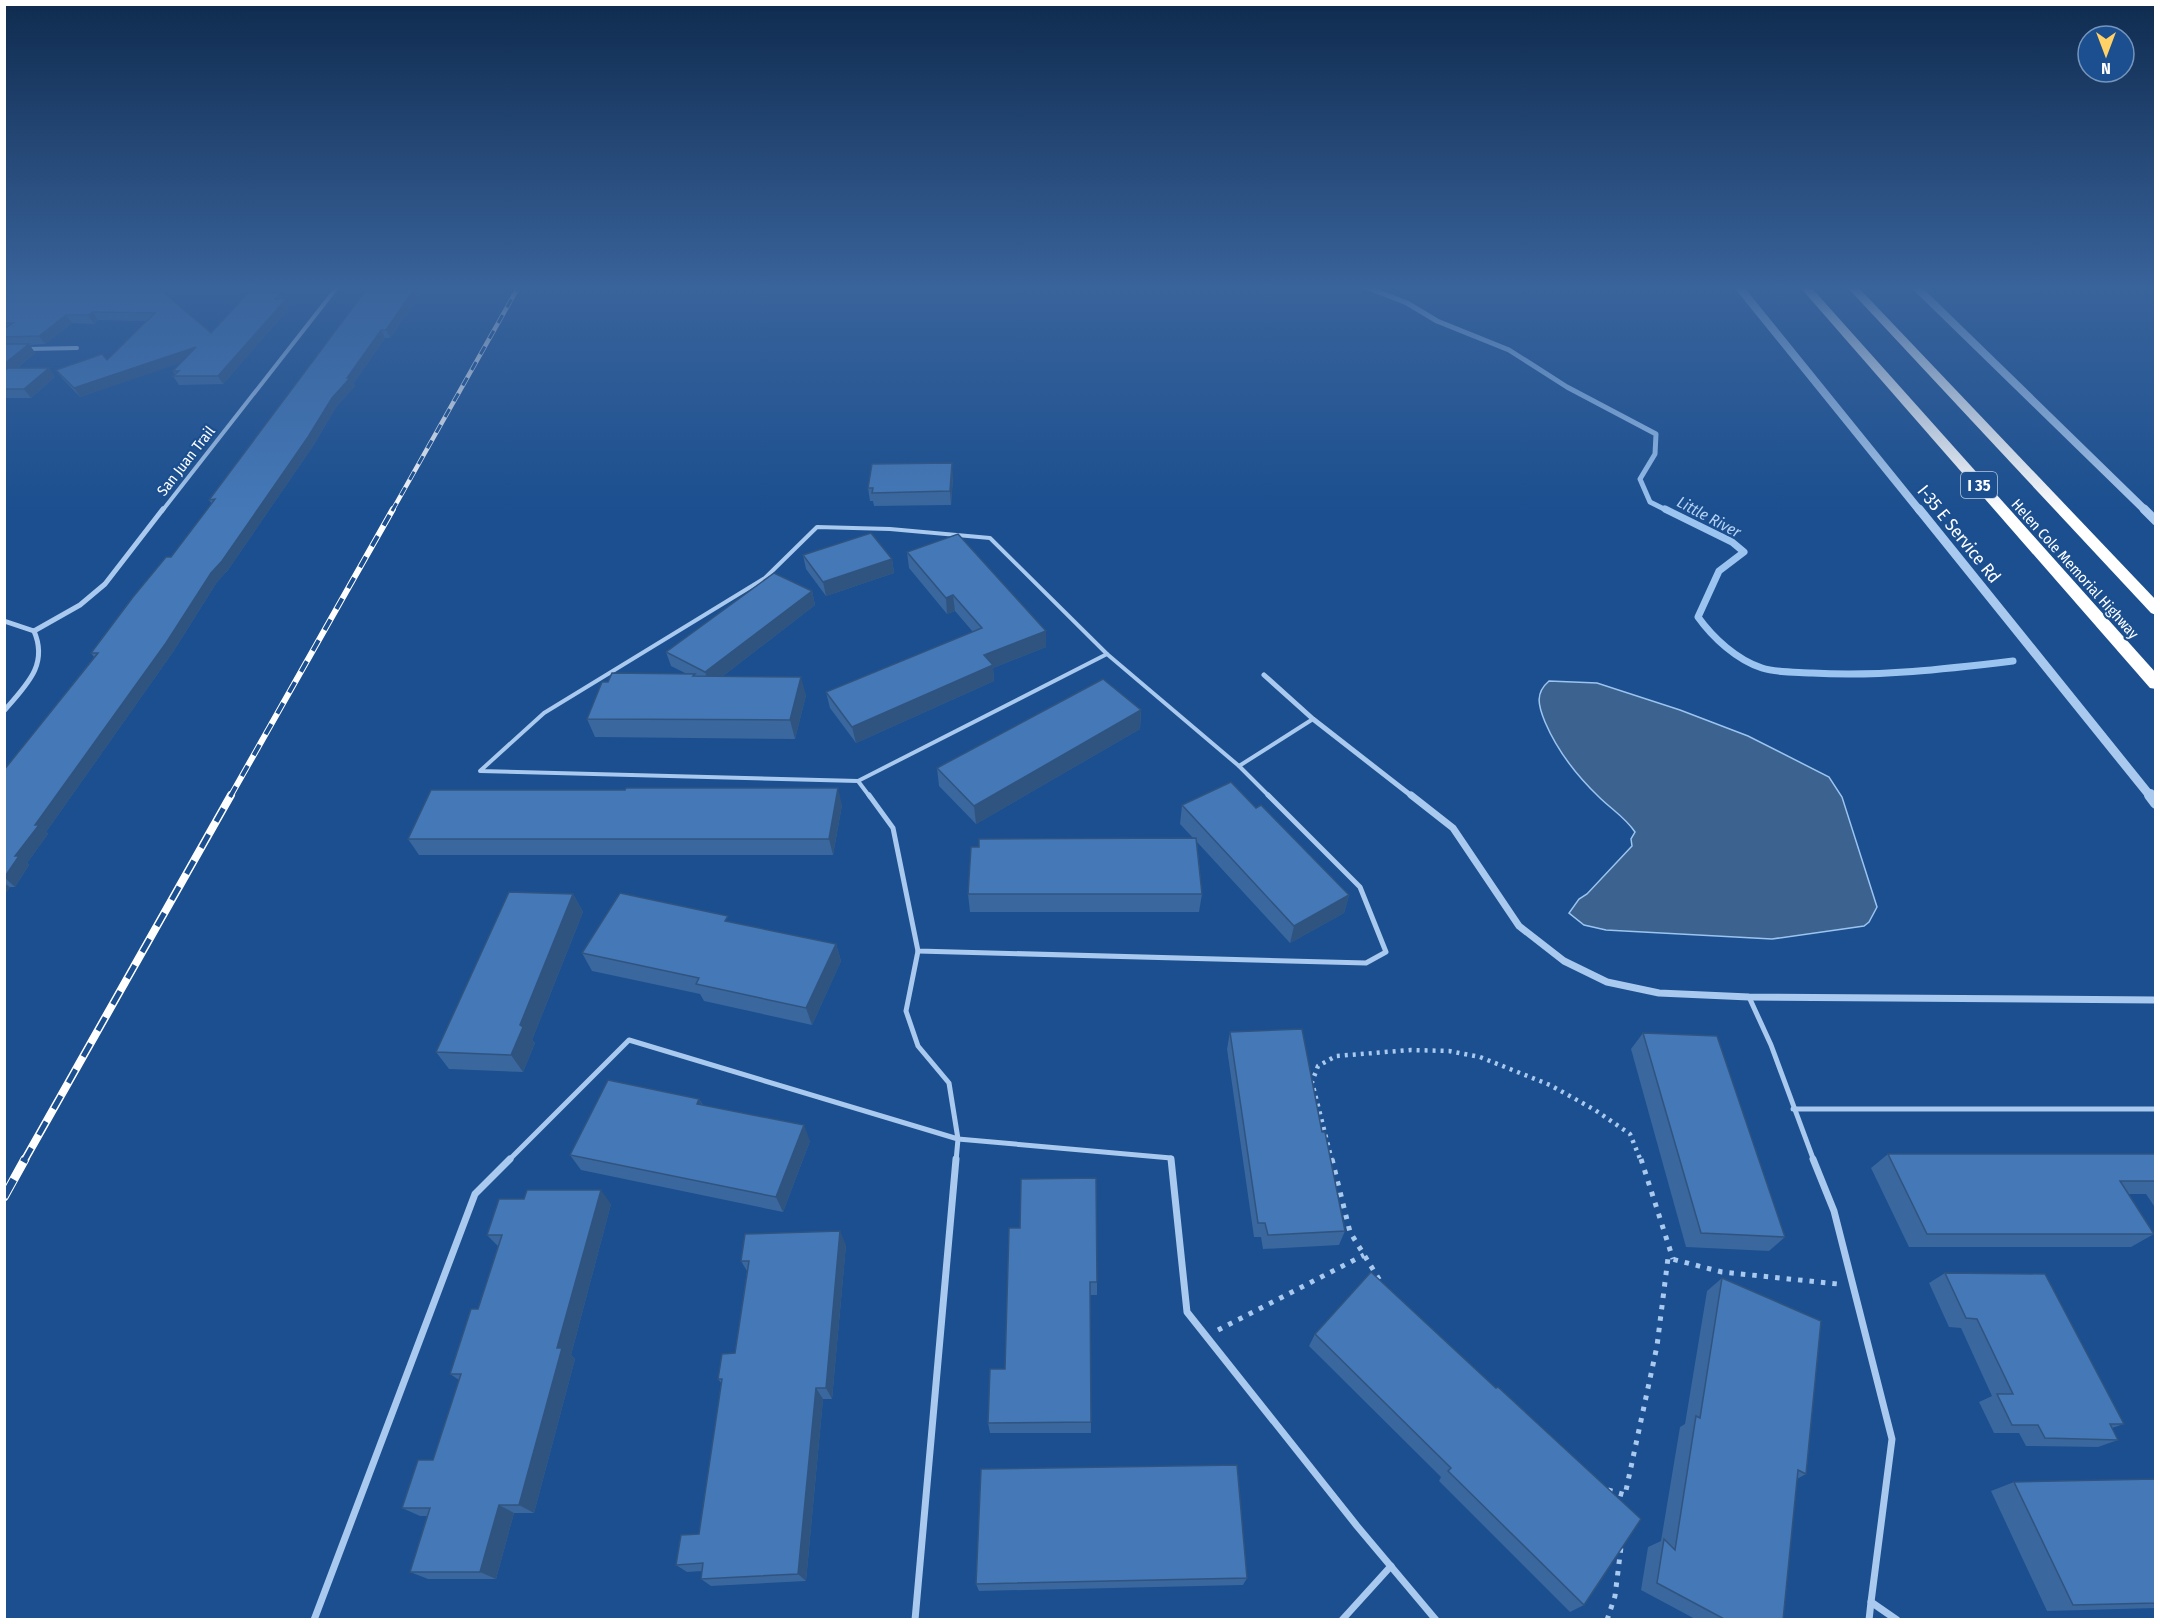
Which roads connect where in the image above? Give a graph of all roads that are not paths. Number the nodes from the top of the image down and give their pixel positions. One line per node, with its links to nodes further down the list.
1 (279, 362): 9 (street, San Juan Trail)
2 (1799, 362): 17 (street, I-35 E Service Rd)
3 (1870, 362): 12 (highway, Helen Cole Memorial Highway / I 35)
4 (1922, 362): 7 (highway, Helen Cole Memorial Highway / I 35)
5 (1993, 362): 6 (street)
6 (2156, 521)
7 (2156, 610)
8 (4, 621): 9 (street)
9 (34, 631): 13 (street)
10 (1107, 654): 15 (lane); 16 (lane); 16 (lane)
11 (1264, 675): 14 (street)
12 (2156, 684)
13 (4, 711)
14 (1313, 719): 15 (lane); 19 (street)
15 (1239, 766): 18 (lane)
16 (858, 781): 18 (lane)
17 (2156, 803)
18 (918, 951): 23 (lane)
19 (1749, 997): 20 (street); 21 (lane)
20 (2156, 1000)
21 (1793, 1109): 22 (lane); 25 (lane)
22 (2156, 1109)
23 (957, 1139): 24 (lane); 26 (lane); 27 (lane)
24 (1391, 1566): 28 (lane); 29 (lane)
25 (1871, 1602): 30 (lane); 31 (lane)
26 (314, 1620)
27 (915, 1620)
28 (1342, 1620)
29 (1436, 1620)
30 (1869, 1620)
31 (1897, 1620)

